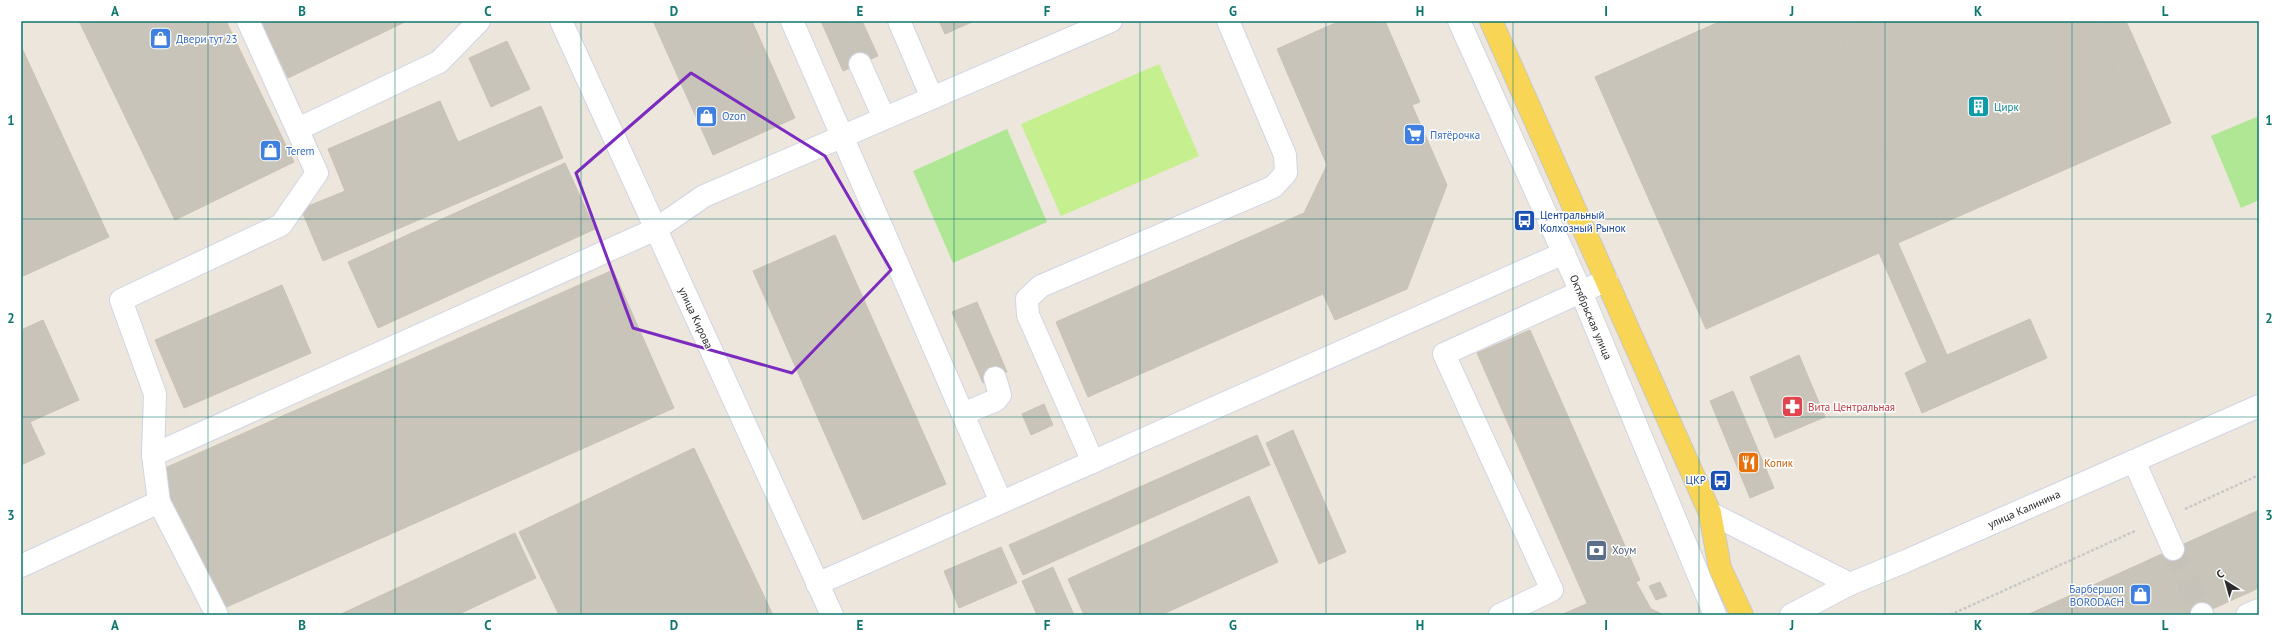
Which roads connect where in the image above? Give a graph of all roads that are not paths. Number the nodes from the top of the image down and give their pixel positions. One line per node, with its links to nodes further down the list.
1 (248, 21): 13 (street)
2 (479, 21): 13 (street)
3 (561, 21): 15 (street, улица Кирова)
4 (792, 21): 14 (street)
5 (899, 21): 11 (street)
6 (1111, 21): 11 (street)
7 (1228, 21): 24 (street)
8 (1459, 21): 16 (street, Октябрьская улица)
9 (1491, 21): 17 (main road)
10 (860, 64): 12 (street)
11 (932, 98): 12 (street)
12 (884, 118): 14 (street)
13 (298, 129): 22 (street)
14 (842, 137): 15 (street); 21 (street)
15 (656, 229): 22 (street); 30 (street, улица Кирова)
16 (1564, 253): 18 (street, Октябрьская улица); 24 (street)
17 (1607, 280): 18 (street); 27 (main road)
18 (1581, 292): 35 (street); 36 (street, Октябрьская улица)
19 (995, 378): 21 (street)
20 (2259, 406): 23 (street, улица Калинина)
21 (962, 414): 26 (street)
22 (153, 455): 25 (street)
23 (2134, 461): 28 (street); 31 (street, улица Калинина)
24 (1092, 462): 26 (street)
25 (159, 502): 29 (street); 33 (street)
26 (1001, 502): 30 (street)
27 (1710, 513): 31 (street); 37 (main road)
28 (2173, 549)
29 (21, 566)
30 (817, 584): 34 (street, улица Кирова)
31 (1850, 584): 38 (street, улица Калинина)
32 (2259, 610): 39 (street)
33 (217, 615)
34 (832, 615)
35 (1500, 615)
36 (1715, 615)
37 (1742, 615)
38 (1791, 615)
39 (2247, 615)

